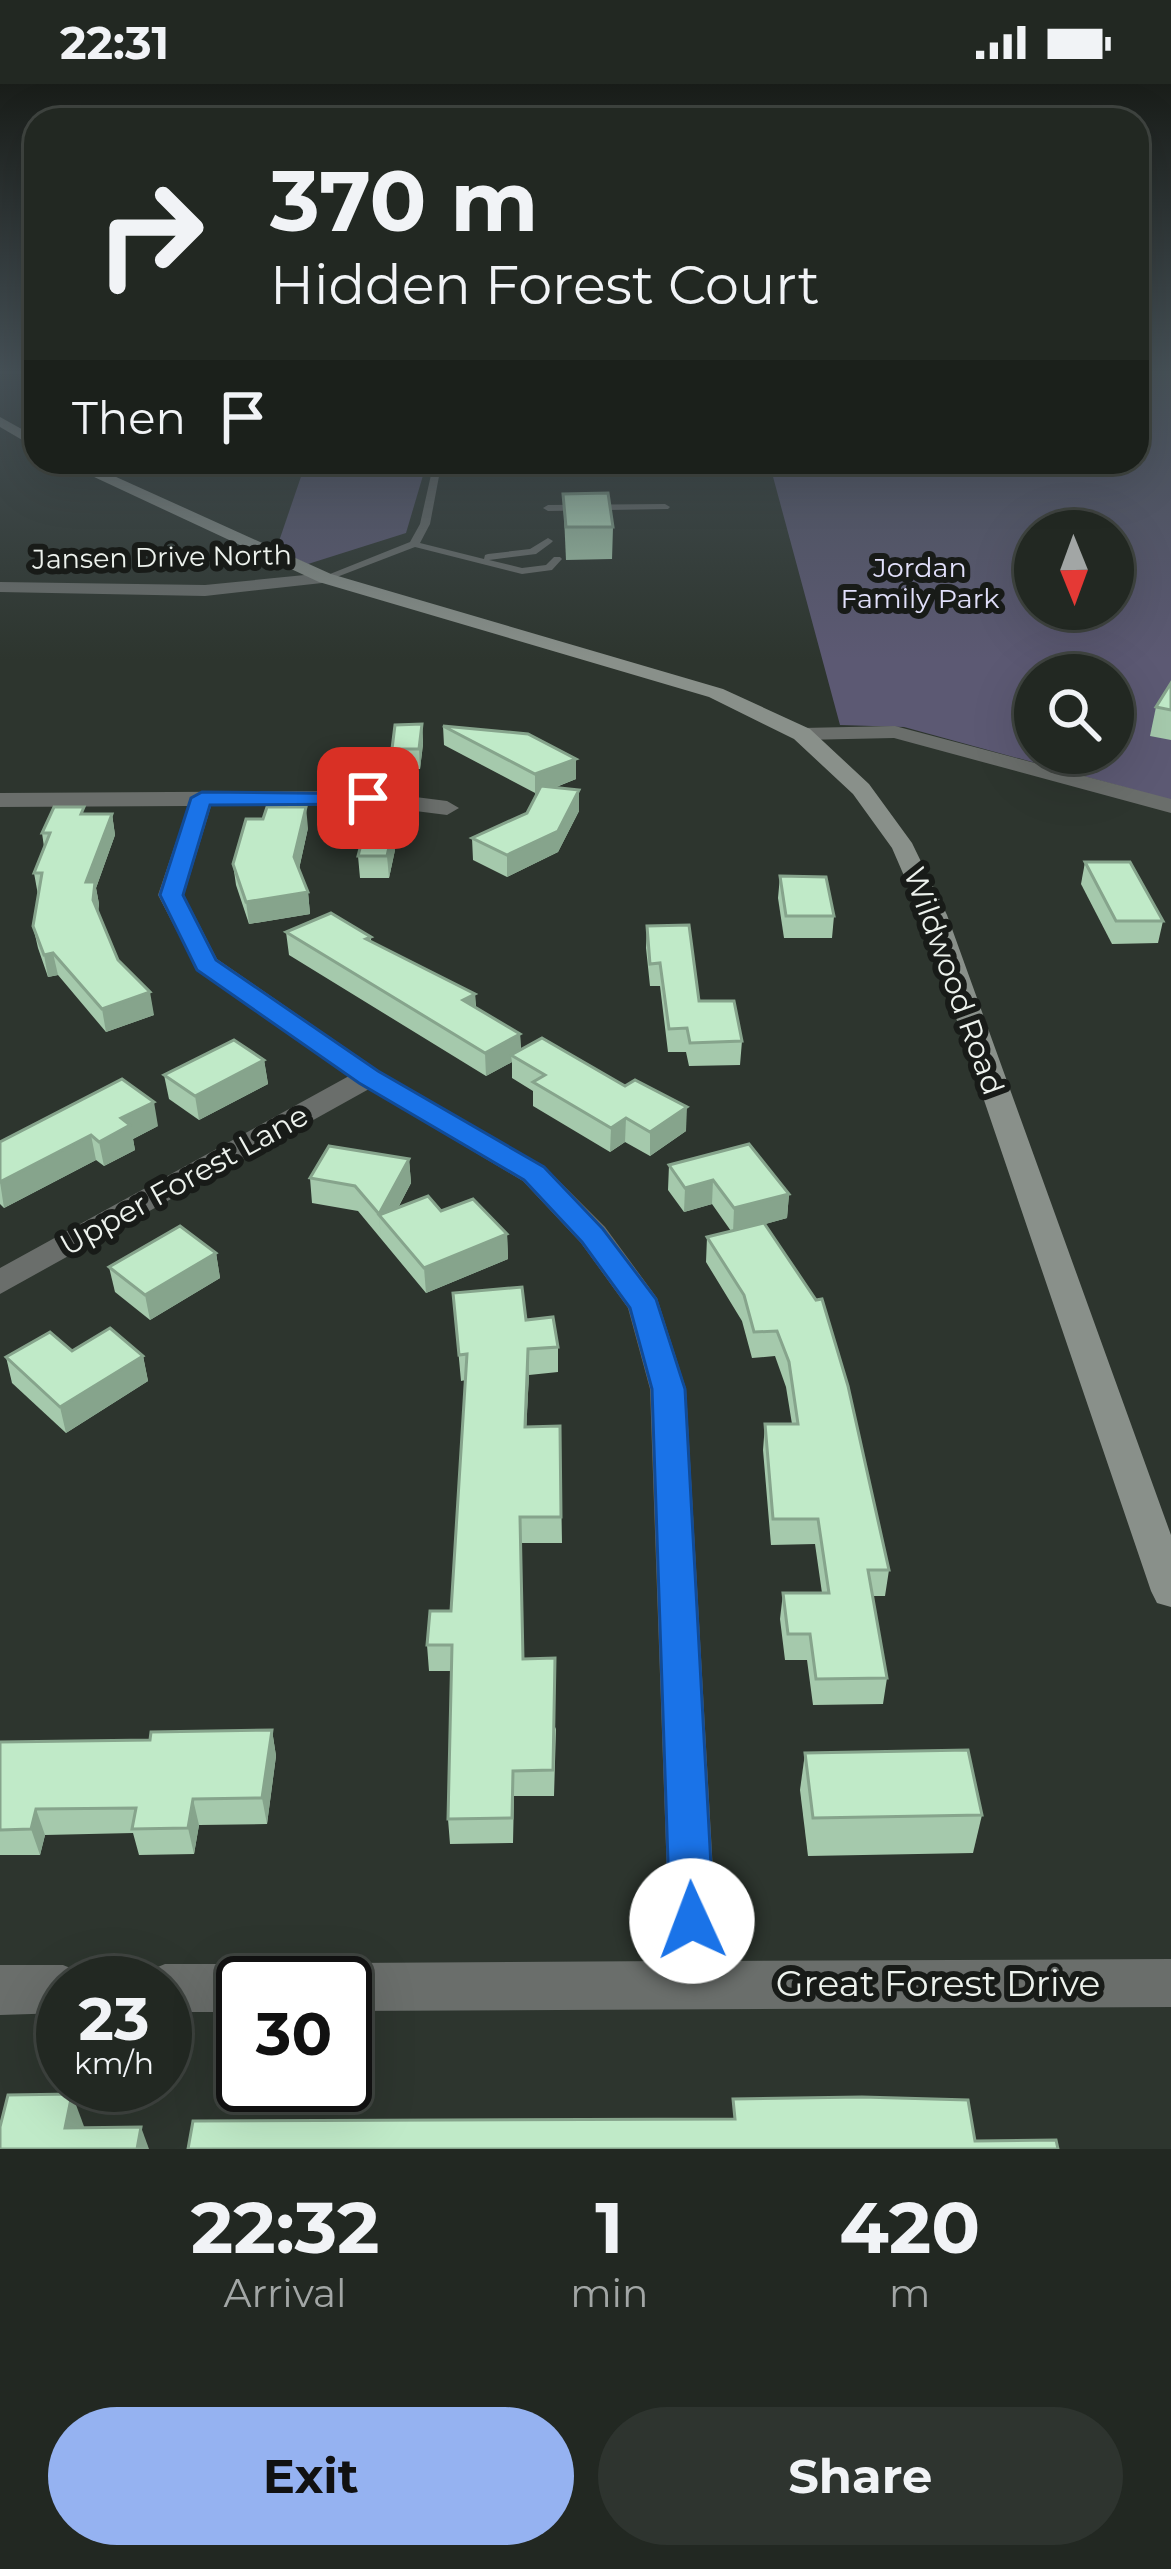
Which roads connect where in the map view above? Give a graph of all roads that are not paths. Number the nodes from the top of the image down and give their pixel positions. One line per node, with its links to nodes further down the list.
1 (96, 474): 9 (street, Wildwood Road)
2 (435, 474): 6 (lane)
3 (665, 507): 4 (lane)
4 (548, 508)
5 (548, 541): 7 (lane)
6 (415, 544): 7 (lane); 9 (lane)
7 (469, 557): 8 (lane)
8 (556, 559)
9 (325, 578): 10 (street, Jansen Drive North); 11 (street, Wildwood Road)
10 (0, 587)
11 (802, 734): 14 (street); 18 (street, Wildwood Road)
12 (202, 798): 13 (street); 15 (street); 16 (street)
13 (0, 800)
14 (1171, 806)
15 (447, 808)
16 (369, 1077): 17 (street, Upper Forest Lane); 20 (street)
17 (0, 1283)
18 (1159, 1521): 19 (street, Wildwood Road)
19 (1171, 1591)
20 (695, 1983): 21 (street, Great Forest Drive); 22 (street, Great Forest Drive)
21 (1171, 1983)
22 (372, 1987)
23 (36, 1989): 24 (street)
24 (0, 1990)

